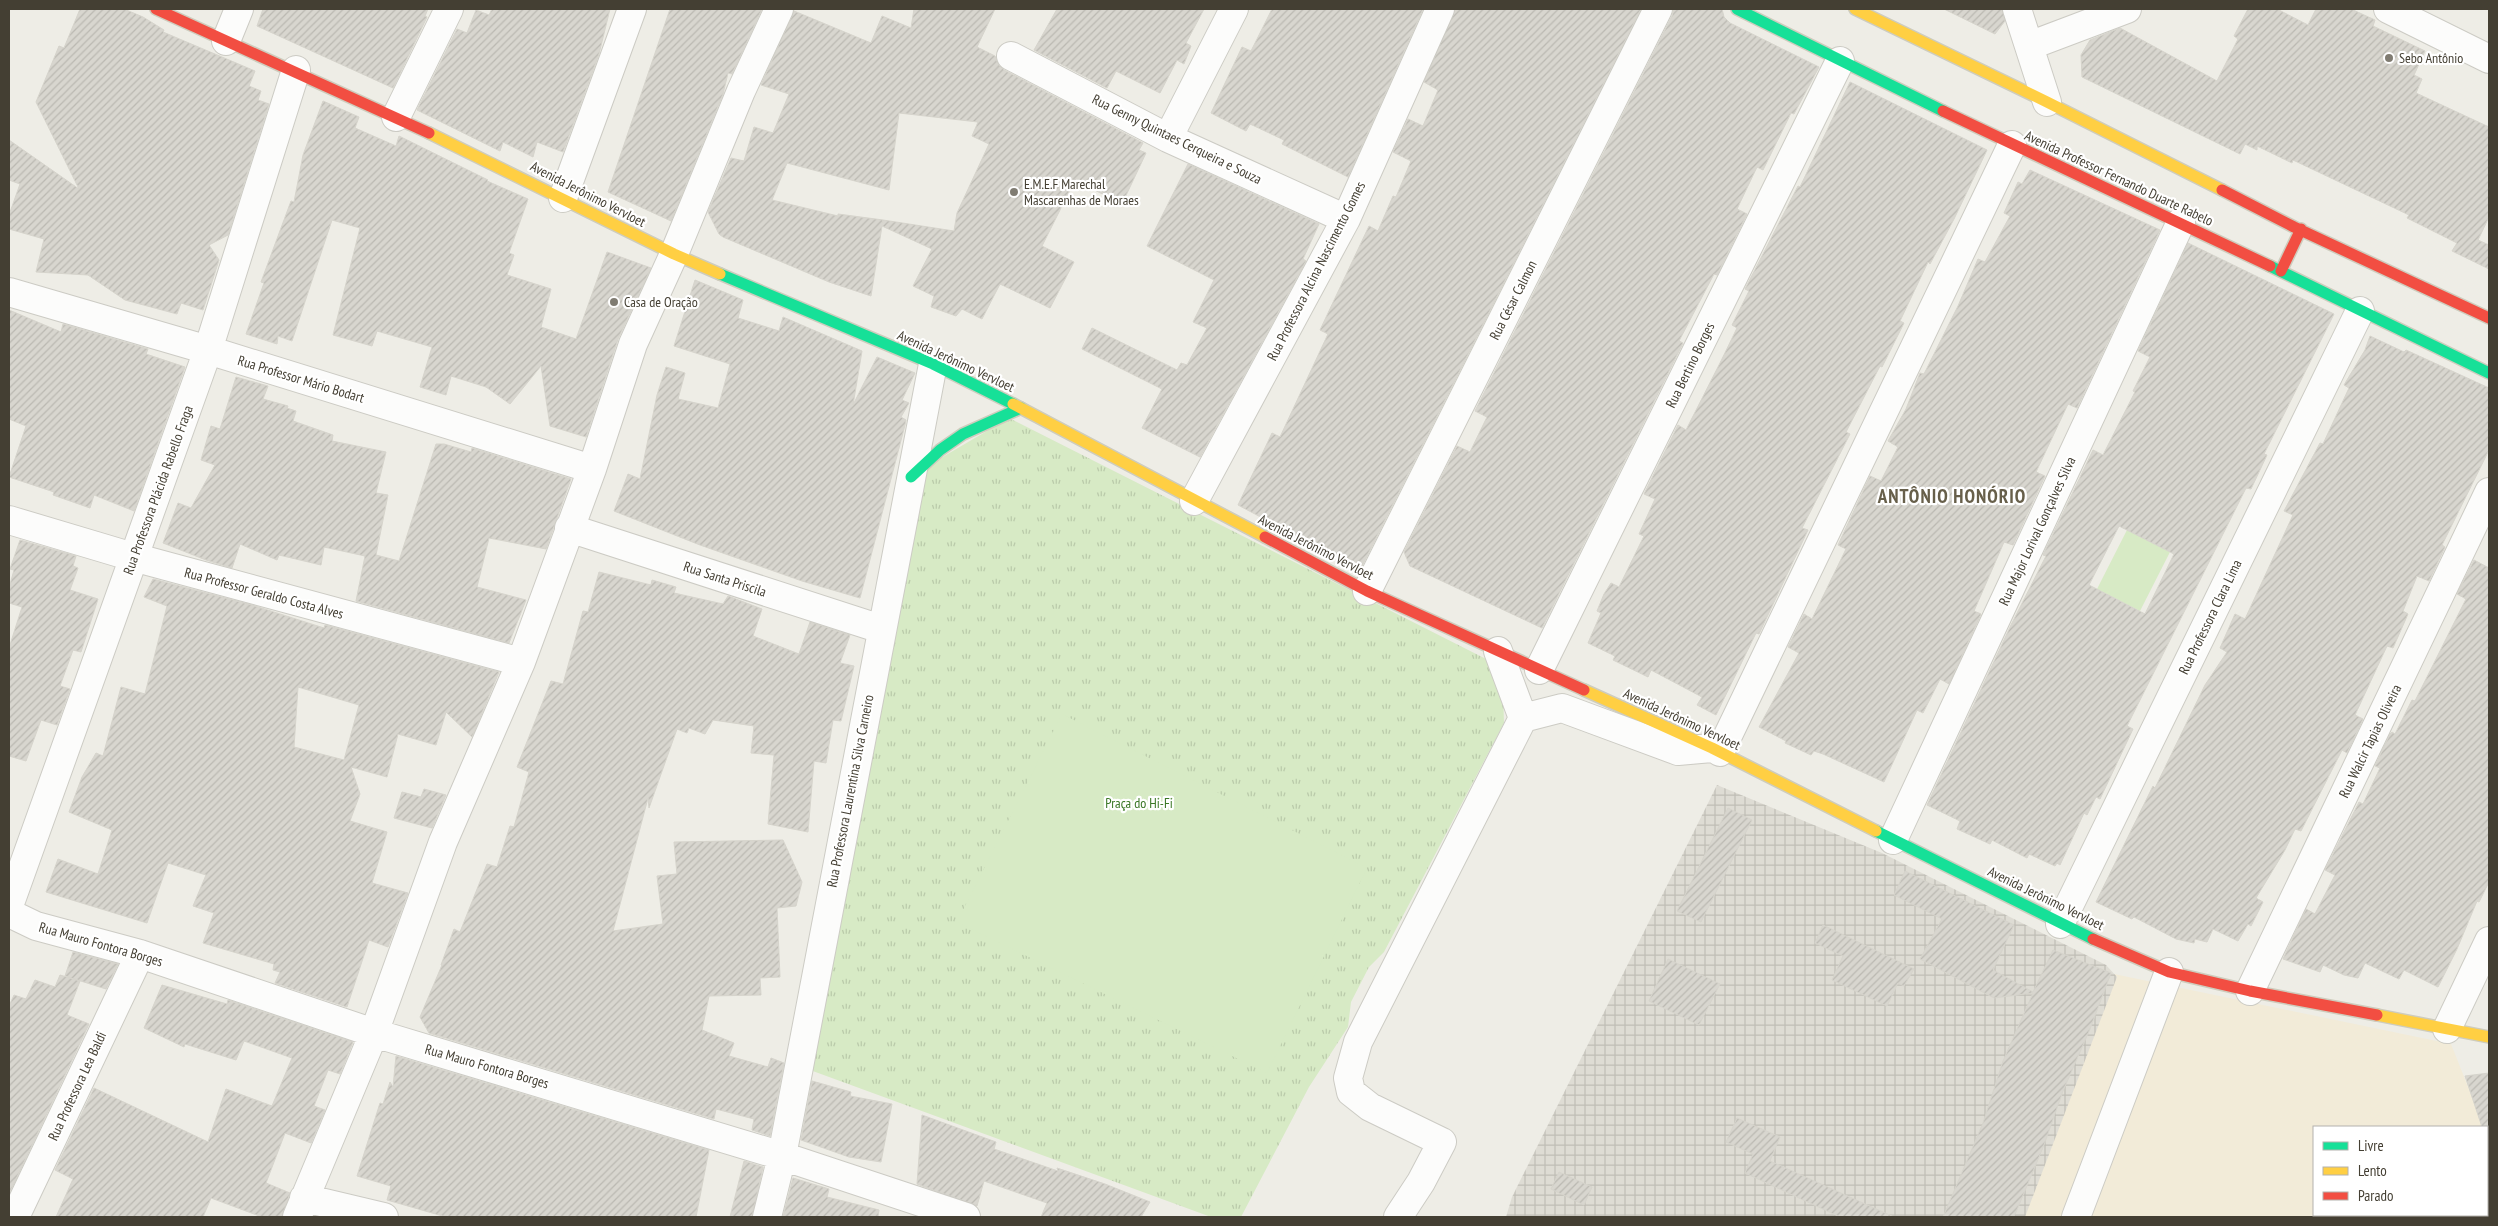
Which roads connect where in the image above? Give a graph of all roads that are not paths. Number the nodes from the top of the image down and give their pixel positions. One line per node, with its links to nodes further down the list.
1 (156, 9): 14 (street, Avenida Jerônimo Vervloet)
2 (239, 9): 14 (street)
3 (449, 9): 21 (street)
4 (632, 9): 24 (street)
5 (779, 9): 28 (street)
6 (1234, 9): 22 (street)
7 (1440, 9): 25 (street, Rua Professora Alcina Nascimento Gomes)
8 (1658, 9): 44 (street, Rua César Calmon)
9 (1737, 9): 18 (street, Avenida Professor Fernando Duarte Rabelo)
10 (1856, 9): 20 (street)
11 (2017, 9): 15 (street)
12 (2127, 9): 15 (street)
13 (2388, 9): 17 (street)
14 (226, 41): 19 (street, Avenida Jerônimo Vervloet)
15 (2029, 46): 20 (street)
16 (1011, 56): 22 (street, Rua Genny Quintaes Cerqueira e Souza)
17 (2489, 58)
18 (1840, 61): 23 (street, Avenida Professor Fernando Duarte Rabelo); 48 (street, Rua Bertino Borges)
19 (296, 70): 21 (street, Avenida Jerônimo Vervloet); 33 (street, Rua Professora Plácida Rabello Fraga)
20 (2048, 102): 27 (street)
21 (396, 117): 24 (street, Avenida Jerônimo Vervloet)
22 (1168, 138): 25 (street, Rua Genny Quintaes Cerqueira e Souza)
23 (2012, 146): 26 (street, Avenida Professor Fernando Duarte Rabelo); 50 (street)
24 (563, 198): 28 (street, Avenida Jerônimo Vervloet)
25 (1346, 218): 40 (street, Rua Professora Alcina Nascimento Gomes)
26 (2181, 222): 29 (street, Avenida Professor Fernando Duarte Rabelo); 51 (street, Rua Major Lorival Gonçalves Silva)
27 (2301, 229): 29 (street); 32 (street)
28 (674, 254): 34 (street, Avenida Jerônimo Vervloet); 37 (street)
29 (2281, 271): 31 (street, Avenida Professor Fernando Duarte Rabelo)
30 (9, 292): 33 (street, Rua Professor Mário Bodart)
31 (2360, 311): 35 (street, Avenida Professor Fernando Duarte Rabelo); 54 (street, Rua Professora Clara Lima)
32 (2489, 318)
33 (208, 350): 37 (street, Rua Professor Mário Bodart); 43 (street, Rua Professora Plácida Rabello Fraga)
34 (933, 364): 36 (street, Avenida Jerônimo Vervloet); 38 (street, Rua Professora Laurentina Silva Carneiro)
35 (2489, 373)
36 (1021, 408): 38 (street); 40 (street, Avenida Jerônimo Vervloet)
37 (592, 469): 42 (street)
38 (910, 477): 45 (street, Rua Professora Laurentina Silva Carneiro)
39 (2489, 492): 58 (street, Rua Walcir Tapias Oliveira)
40 (1194, 501): 44 (street, Avenida Jerônimo Vervloet)
41 (9, 520): 43 (street, Rua Professor Geraldo Costa Alves)
42 (569, 528): 45 (street, Rua Santa Priscila); 47 (street)
43 (133, 557): 47 (street, Rua Professor Geraldo Costa Alves); 52 (street, Rua Professora Plácida Rabello Fraga)
44 (1367, 590): 46 (street, Avenida Jerônimo Vervloet)
45 (881, 629): 62 (street, Rua Professora Laurentina Silva Carneiro)
46 (1498, 651): 48 (street, Avenida Jerônimo Vervloet); 49 (street)
47 (521, 662): 60 (street)
48 (1539, 670): 50 (street, Avenida Jerônimo Vervloet)
49 (1523, 718): 50 (street); 68 (street)
50 (1716, 750): 51 (street, Avenida Jerônimo Vervloet)
51 (1893, 840): 54 (street, Avenida Jerônimo Vervloet)
52 (9, 906)
53 (9, 913): 56 (street, Rua Mauro Fontora Borges)
54 (2060, 924): 57 (street, Avenida Jerônimo Vervloet)
55 (2489, 941): 59 (street)
56 (140, 954): 60 (street, Rua Mauro Fontora Borges); 64 (street, Rua Professora Lea Baldi)
57 (2169, 972): 58 (street, Avenida Jerônimo Vervloet); 69 (street)
58 (2250, 991): 59 (street, Avenida Jerônimo Vervloet)
59 (2447, 1029): 61 (street, Avenida Jerônimo Vervloet)
60 (374, 1033): 62 (street, Rua Mauro Fontora Borges); 63 (street)
61 (2489, 1036)
62 (782, 1156): 66 (street, Rua Professora Laurentina Silva Carneiro); 67 (street, Rua Mauro Fontora Borges)
63 (300, 1207): 65 (street)
64 (14, 1217)
65 (384, 1217)
66 (767, 1217)
67 (966, 1217)
68 (1398, 1217)
69 (2076, 1217)

